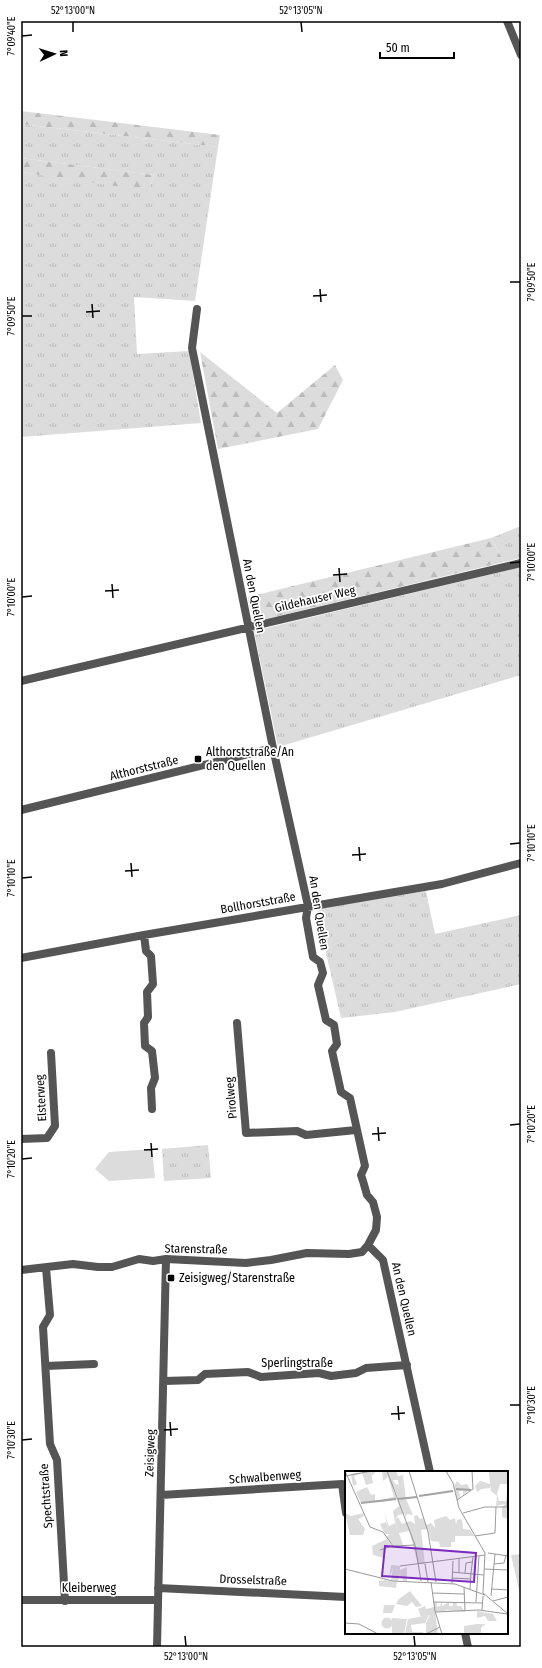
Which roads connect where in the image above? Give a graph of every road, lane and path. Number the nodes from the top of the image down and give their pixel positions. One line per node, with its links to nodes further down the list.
1 (507, 21): 2 (street)
2 (521, 55)
3 (197, 309): 5 (street, An den Quellen)
4 (521, 563): 5 (street, Gildehauser Weg)
5 (248, 628): 6 (street, Gildehauser Weg); 7 (street, An den Quellen)
6 (21, 681)
7 (273, 748): 8 (street, Althorststraße); 10 (street, An den Quellen)
8 (21, 810)
9 (521, 863): 10 (street, Bollhorststraße)
10 (308, 906): 11 (street, Bollhorststraße); 16 (street, An den Quellen)
11 (144, 935): 12 (street, Bollhorststraße); 15 (street)
12 (21, 958)
13 (237, 1023): 16 (street, Pirolweg)
14 (51, 1053): 17 (street, Elsterweg)
15 (152, 1109)
16 (356, 1130): 18 (street, An den Quellen)
17 (21, 1140)
18 (368, 1245): 19 (street, Starenstraße); 23 (street, An den Quellen)
19 (166, 1259): 20 (street, Starenstraße); 25 (street, Zeisigweg)
20 (46, 1268): 21 (street, Starenstraße); 24 (street, Spechtstraße)
21 (21, 1270)
22 (94, 1364): 24 (street)
23 (407, 1365): 25 (street, Sperlingstraße); 26 (street, An den Quellen)
24 (46, 1366): 33 (street, Spechtstraße)
25 (164, 1381): 27 (street, Zeisigweg)
26 (430, 1471)
27 (161, 1495): 28 (street, Schwalbenweg); 29 (street, Zeisigweg)
28 (345, 1505)
29 (158, 1588): 30 (street, Drosselstraße); 32 (street, Zeisigweg)
30 (345, 1597)
31 (21, 1600): 33 (street, Kleiberweg)
32 (158, 1600): 33 (street, Kleiberweg); 35 (street, Zeisigweg)
33 (65, 1601)
34 (465, 1634): 36 (street)
35 (157, 1647)
36 (468, 1647)

